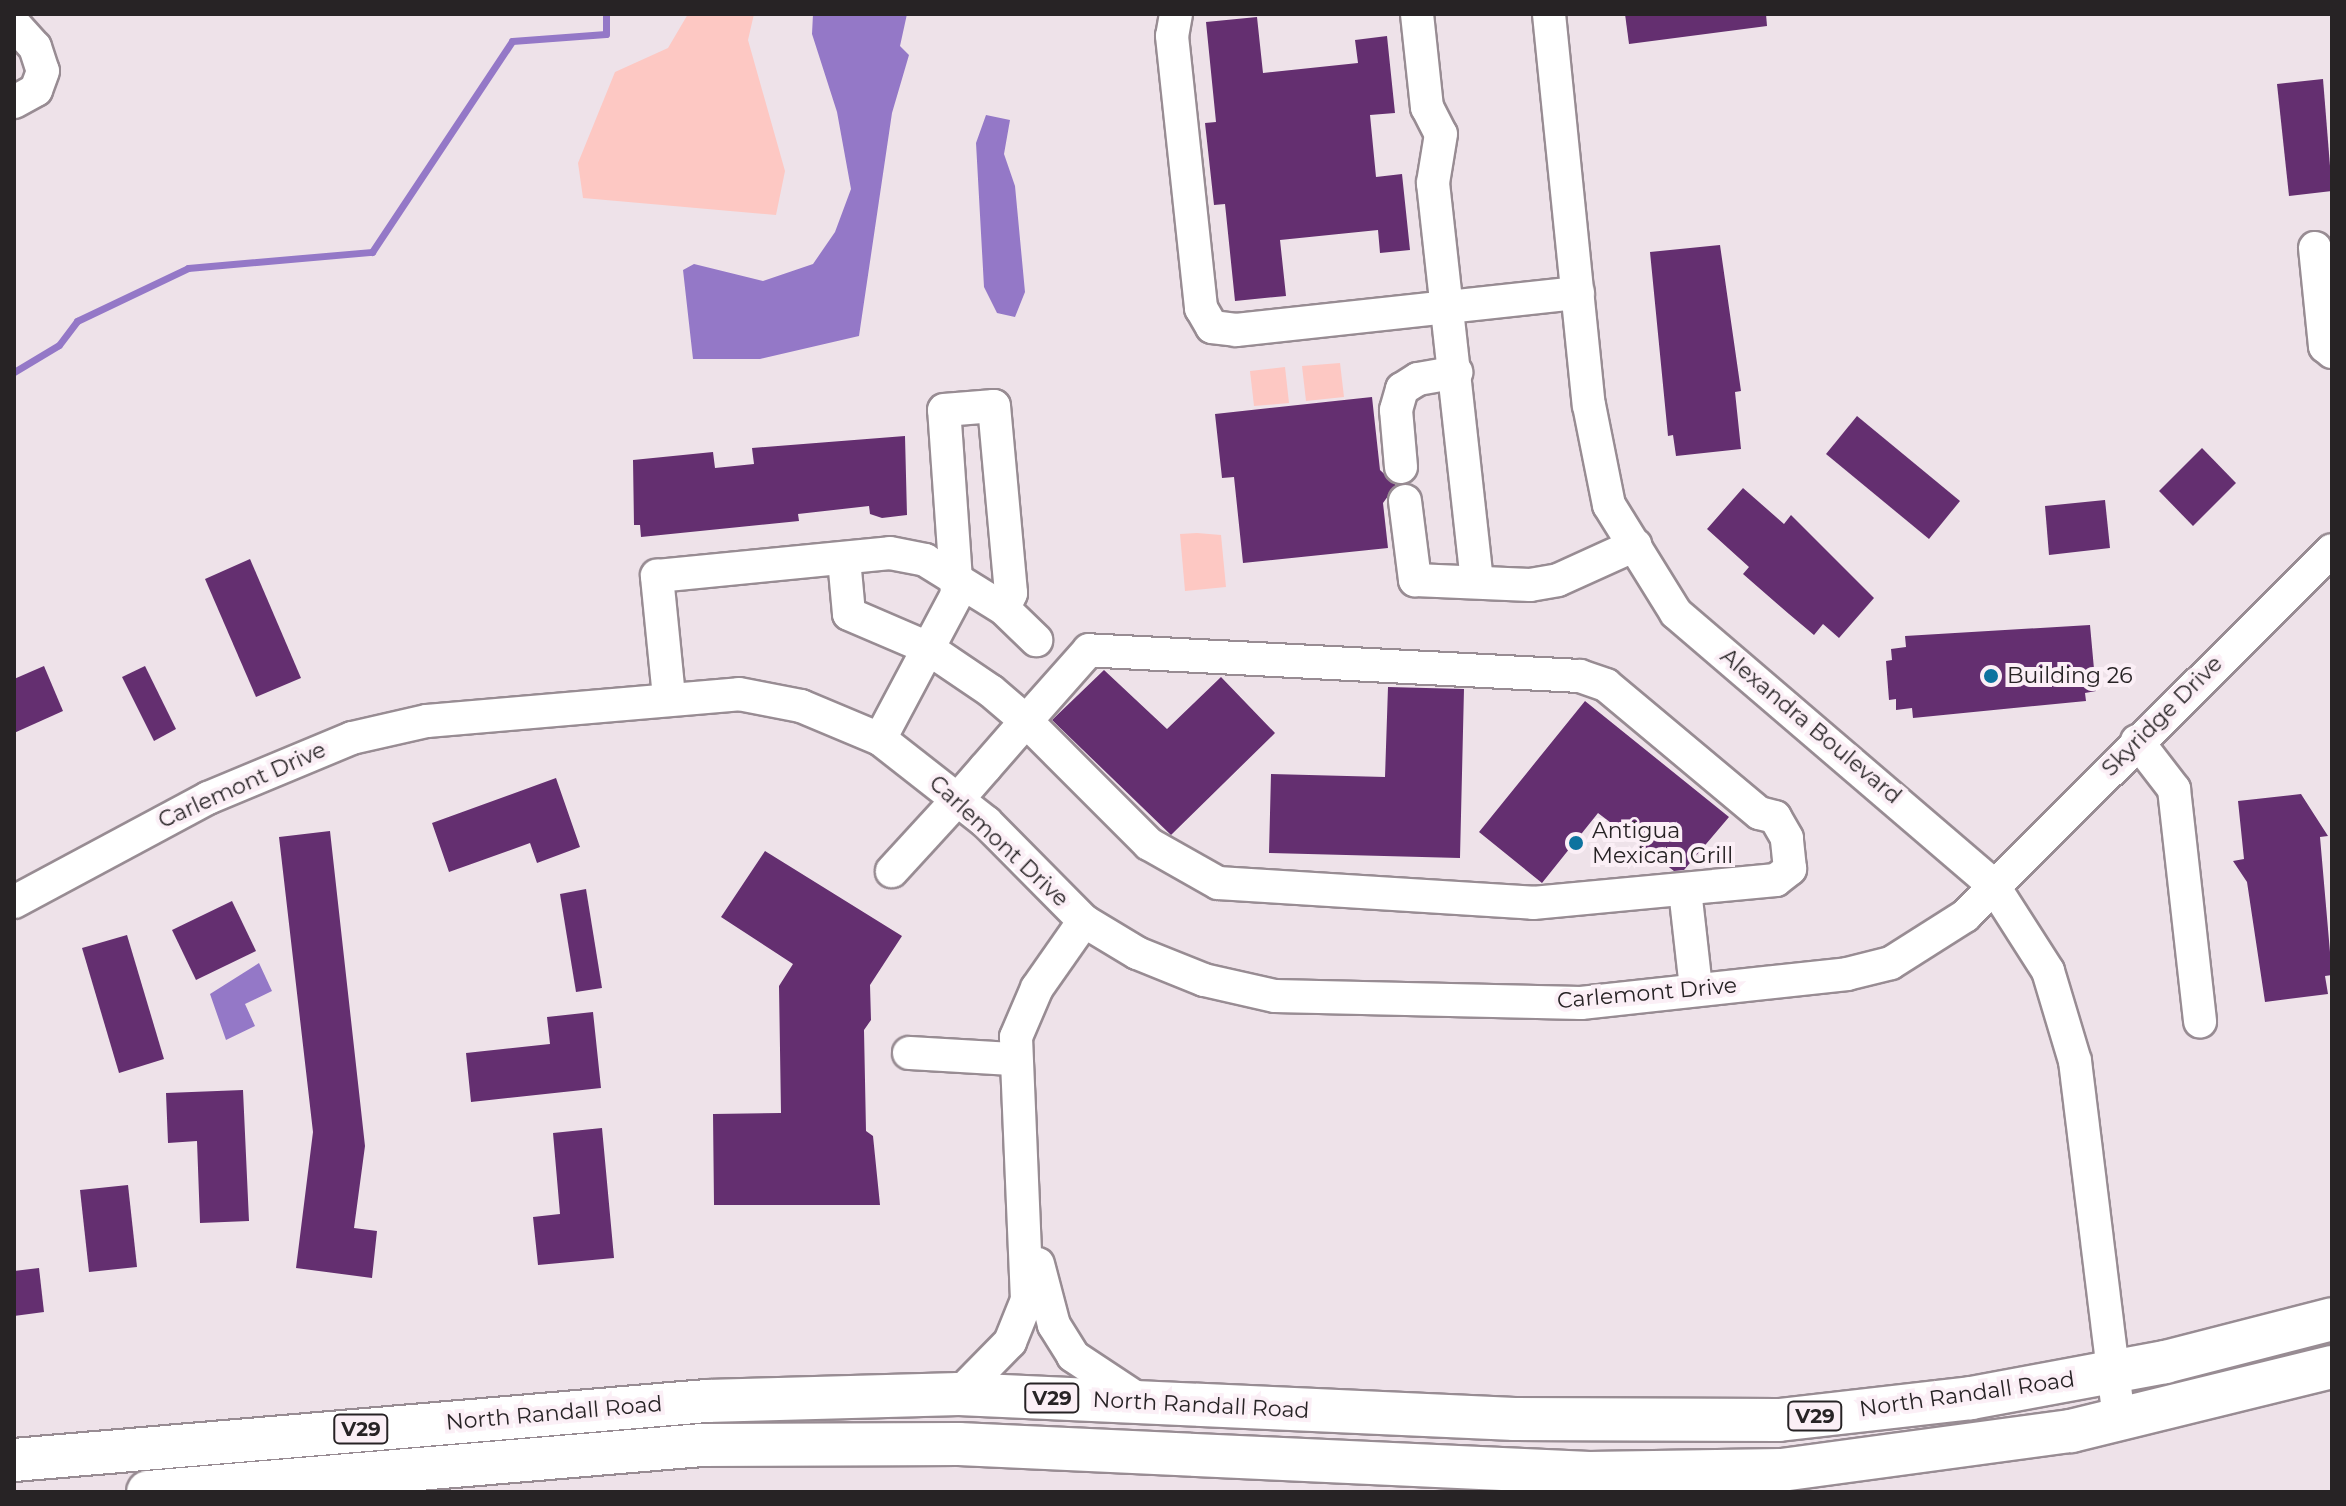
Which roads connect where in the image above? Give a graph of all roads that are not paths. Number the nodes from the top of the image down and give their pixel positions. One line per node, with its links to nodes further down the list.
1 (1176, 14): 8 (street)
2 (1417, 14): 8 (street)
3 (1549, 14): 7 (street, Alexandra Boulevard)
4 (14, 24): 5 (street)
5 (14, 102)
6 (2315, 248): 9 (street)
7 (1578, 293): 8 (street); 13 (street, Alexandra Boulevard)
8 (1446, 307): 10 (street)
9 (2332, 352)
10 (1456, 372): 11 (street); 17 (street)
11 (1401, 467)
12 (1405, 501): 17 (street)
13 (1635, 545): 17 (street); 27 (street, Alexandra Boulevard)
14 (2332, 550): 24 (street, Skyridge Drive)
15 (844, 559): 16 (street); 20 (street); 21 (street)
16 (956, 581): 18 (street); 18 (street); 20 (street)
17 (1477, 582)
18 (1004, 609): 19 (street)
19 (1036, 640)
20 (926, 647): 22 (street); 23 (street)
21 (669, 697): 23 (street, Carlemont Drive); 29 (street, Carlemont Drive)
22 (1026, 721): 25 (street); 28 (street); 28 (street)
23 (880, 739): 25 (street, Carlemont Drive)
24 (2137, 741): 27 (street, Skyridge Drive); 32 (street)
25 (958, 799): 26 (street); 30 (street, Carlemont Drive)
26 (892, 871)
27 (1993, 885): 31 (street, Carlemont Drive); 38 (street, Alexandra Boulevard)
28 (1685, 890): 31 (street)
29 (14, 902)
30 (1084, 921): 31 (street, Carlemont Drive); 34 (street)
31 (1696, 988)
32 (2200, 1022)
33 (909, 1053): 34 (street)
34 (1013, 1059): 35 (street)
35 (1028, 1226): 39 (street); 40 (street)
36 (2332, 1319): 38 (main road, North Randall Road / V29)
37 (2332, 1367): 41 (main road, North Randall Road / V29)
38 (2112, 1372): 40 (main road, North Randall Road / V29); 41 (street, Alexandra Boulevard)
39 (959, 1394): 40 (main road, North Randall Road / V29); 42 (main road, North Randall Road / V29)
40 (1144, 1402)
41 (2119, 1418): 43 (main road, North Randall Road / V29)
42 (14, 1460)
43 (148, 1492)

